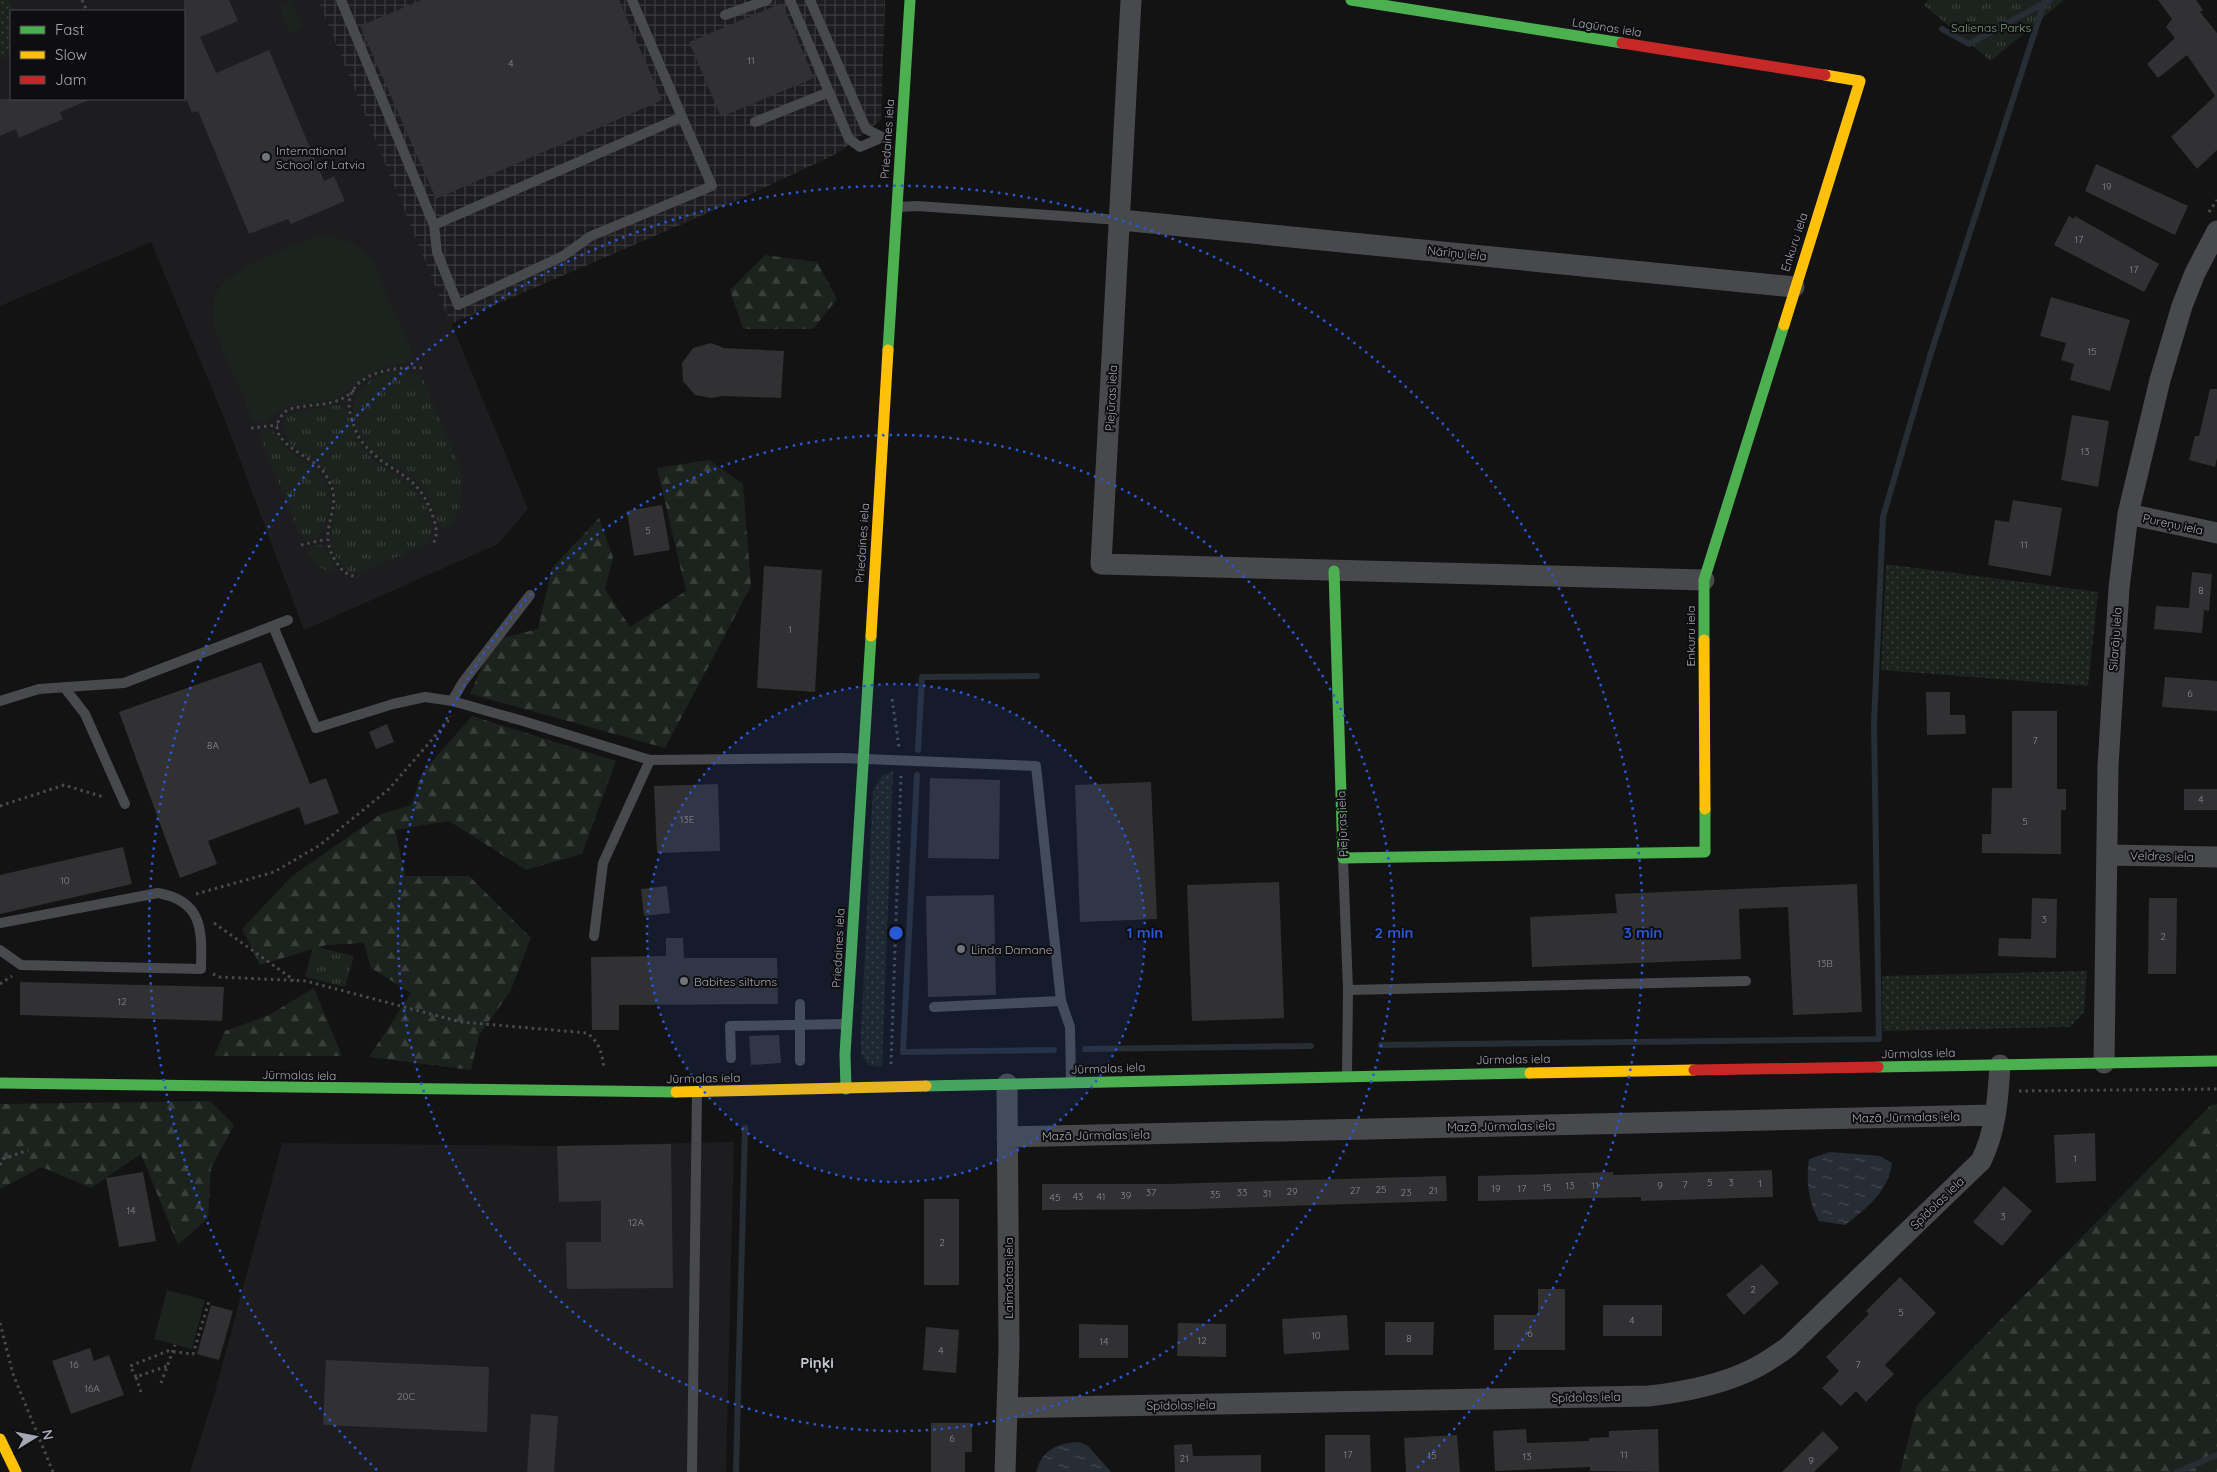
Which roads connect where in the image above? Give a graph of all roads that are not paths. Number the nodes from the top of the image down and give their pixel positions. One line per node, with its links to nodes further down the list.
1 (340, 0): 18 (lane)
2 (632, 0): 12 (lane)
3 (767, 0): 9 (lane)
4 (790, 0): 11 (lane)
5 (810, 0): 14 (lane)
6 (910, 0): 15 (street, Priedaines iela)
7 (1131, 0): 17 (street, Piejūras iela)
8 (1350, 0): 10 (street, Lagūnas iela)
9 (725, 15)
10 (1860, 81): 20 (street, Enkuru iela)
11 (829, 92): 13 (lane); 14 (lane)
12 (682, 117): 18 (lane); 18 (lane)
13 (755, 122)
14 (881, 138): 15 (lane)
15 (901, 144): 16 (street, Priedaines iela)
16 (897, 207): 17 (lane); 31 (street, Priedaines iela)
17 (1121, 220): 20 (street, Nāriņu iela); 23 (street, Piejūras iela)
18 (434, 225)
19 (2217, 231): 21 (street, Silarāju iela)
20 (1794, 287): 24 (street, Enkuru iela)
21 (2128, 514): 22 (street, Pureņu iela); 34 (street, Silarāju iela)
22 (2217, 533)
23 (1334, 571): 24 (street, Piejūras iela); 36 (street, Piejūras iela)
24 (1704, 580): 36 (street, Enkuru iela)
25 (530, 594): 29 (lane)
26 (288, 620): 27 (lane)
27 (273, 626): 28 (lane); 29 (lane)
28 (64, 687): 30 (lane); 33 (lane)
29 (452, 701): 32 (lane)
30 (0, 702)
31 (862, 759): 32 (lane); 42 (lane); 45 (street, Priedaines iela)
32 (650, 760): 38 (lane)
33 (125, 804)
34 (2106, 855): 35 (street, Veldres iela); 50 (street, Silarāju iela)
35 (2217, 857)
36 (1343, 858): 41 (lane, Piejūras iela)
37 (0, 923): 39 (lane)
38 (594, 936)
39 (0, 950)
40 (1746, 981): 41 (lane)
41 (1348, 990): 52 (lane, Piejūras iela)
42 (1060, 1002): 44 (lane); 54 (lane)
43 (800, 1004): 46 (lane)
44 (934, 1007)
45 (847, 1024): 46 (lane); 56 (street, Priedaines iela)
46 (800, 1025): 47 (lane); 48 (lane)
47 (731, 1058)
48 (800, 1061)
49 (2217, 1061): 50 (street, Jūrmalas iela)
50 (2104, 1063): 51 (street, Jūrmalas iela)
51 (2000, 1066): 52 (street, Jūrmalas iela); 58 (street, Spīdolas iela)
52 (1347, 1076): 54 (street, Jūrmalas iela)
53 (0, 1083): 57 (street, Jūrmalas iela)
54 (1071, 1083): 55 (street, Jūrmalas iela)
55 (1007, 1084): 56 (street, Jūrmalas iela); 59 (street, Laimdotas iela)
56 (846, 1089): 57 (street, Jūrmalas iela)
57 (697, 1092): 63 (lane)
58 (1995, 1115): 59 (street, Mazā Jūrmalas iela); 60 (street, Spīdolas iela)
59 (1007, 1137): 60 (street, Laimdotas iela)
60 (1008, 1408): 64 (street, Laimdotas iela)
61 (0, 1439): 62 (street)
62 (16, 1472)
63 (692, 1472)
64 (1005, 1472)

